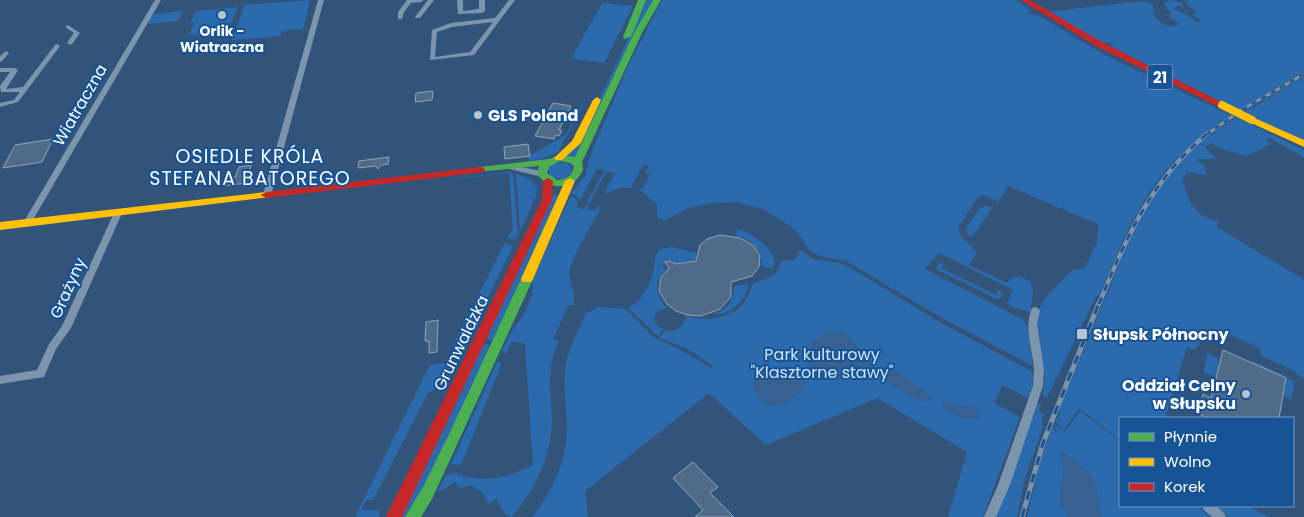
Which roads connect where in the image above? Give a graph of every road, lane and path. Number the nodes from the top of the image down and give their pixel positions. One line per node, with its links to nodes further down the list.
1 (158, 0): 32 (street, Wiatraczna)
2 (321, 0): 30 (street)
3 (421, 0): 11 (street)
4 (430, 0): 12 (street)
5 (460, 0): 6 (street)
6 (482, 0)
7 (512, 0): 14 (street)
8 (642, 0): 24 (street)
9 (656, 0): 26 (street)
10 (1025, 0): 23 (street, 21, bridge)
11 (409, 1): 13 (street)
12 (418, 17)
13 (400, 18)
14 (498, 20): 14 (street)
15 (68, 27): 16 (street)
16 (70, 43)
17 (57, 46): 21 (street)
18 (6, 53): 19 (street)
19 (0, 60)
20 (0, 70): 21 (street)
21 (25, 89): 22 (street)
22 (0, 105)
23 (1304, 144)
24 (559, 158): 25 (street); 26 (street)
25 (548, 162): 27 (street); 28 (street)
26 (577, 162): 29 (street)
27 (507, 167): 28 (street); 30 (street)
28 (545, 177): 29 (street); 37 (street, Grunwaldzka)
29 (570, 181): 38 (street, Grunwaldzka)
30 (266, 195): 31 (street)
31 (118, 213): 32 (street); 35 (street, Grażyny)
32 (27, 223): 33 (street)
33 (0, 226)
34 (1035, 311): 39 (street)
35 (0, 380)
36 (1209, 507): 40 (street)
37 (394, 517)
38 (413, 517)
39 (990, 517)
40 (1220, 517)

